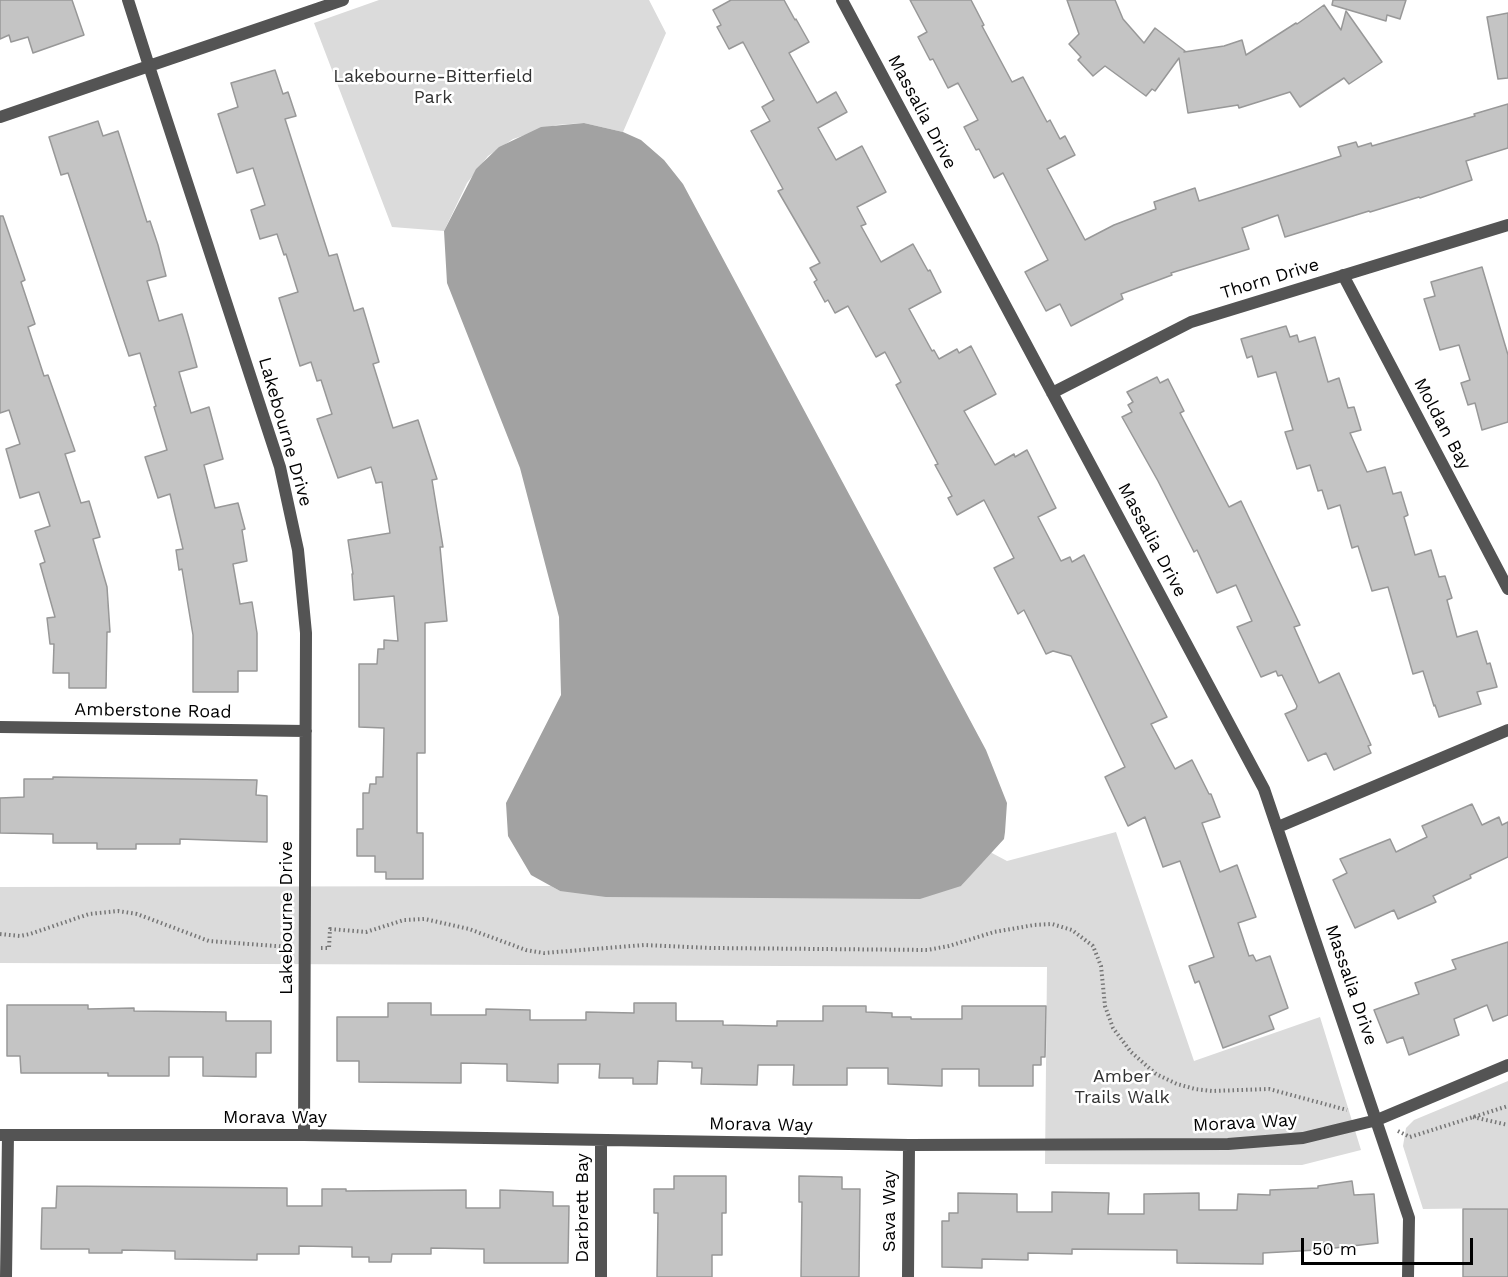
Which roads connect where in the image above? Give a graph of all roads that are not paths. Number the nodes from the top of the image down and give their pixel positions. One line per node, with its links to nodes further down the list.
1 (128, 0): 4 (street, Lakebourne Drive)
2 (344, 0): 4 (street)
3 (842, 0): 8 (street, Massalia Drive)
4 (149, 66): 5 (street); 12 (street, Lakebourne Drive)
5 (0, 117)
6 (1508, 225): 7 (street, Thorn Drive)
7 (1344, 275): 8 (street, Thorn Drive); 9 (street, Moldan Bay)
8 (1053, 393): 13 (street, Massalia Drive)
9 (1508, 589)
10 (0, 727): 12 (street, Amberstone Road)
11 (1508, 730): 13 (street)
12 (306, 731): 17 (street, Lakebourne Drive)
13 (1278, 827): 15 (street, Massalia Drive)
14 (1508, 1065): 15 (street, Morava Way)
15 (1377, 1120): 19 (street, Morava Way); 23 (street, Massalia Drive)
16 (4, 1135): 17 (street, Morava Way); 20 (street)
17 (304, 1135): 18 (street, Morava Way)
18 (600, 1140): 19 (street, Morava Way); 21 (street, Darbrett Bay)
19 (909, 1145): 22 (street, Sava Way)
20 (6, 1277)
21 (601, 1277)
22 (908, 1277)
23 (1408, 1277)

